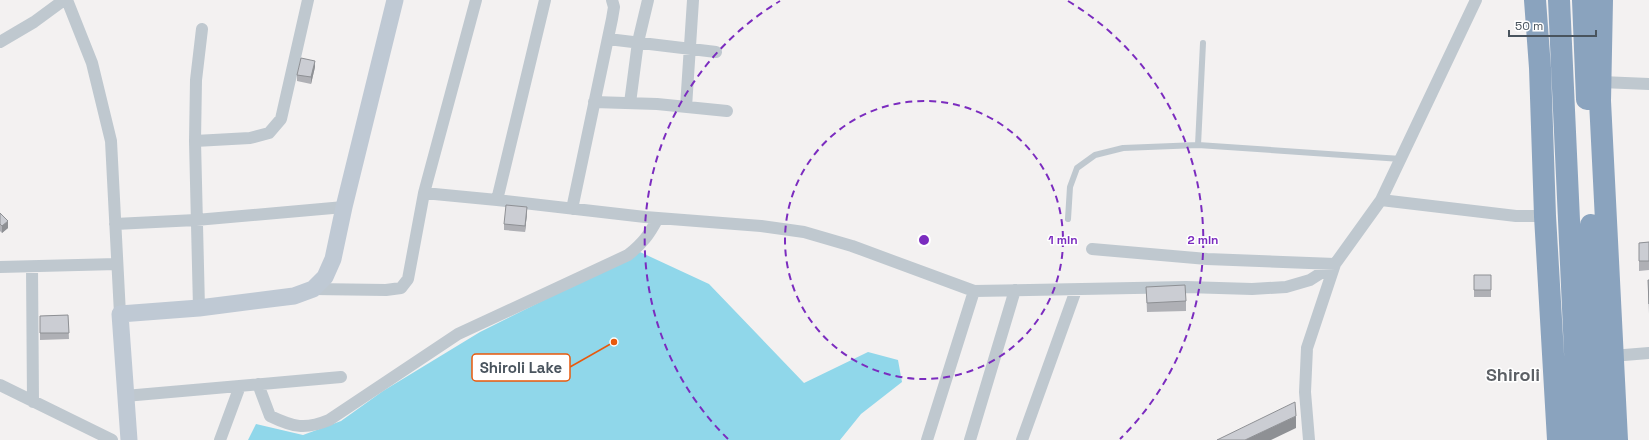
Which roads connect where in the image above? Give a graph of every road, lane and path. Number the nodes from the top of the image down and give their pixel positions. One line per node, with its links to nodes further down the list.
1 (65, 0): 16 (street); 39 (street)
2 (308, 0): 27 (street)
3 (395, 0): 33 (street)
4 (476, 0): 30 (street)
5 (545, 0): 31 (street)
6 (612, 0): 15 (street)
7 (648, 0): 17 (street)
8 (693, 0): 19 (street)
9 (1476, 0): 29 (street)
10 (1535, 0): 35 (highway)
11 (1559, 0): 67 (highway)
12 (1583, 0): 68 (highway)
13 (1602, 0): 21 (highway)
14 (202, 29): 27 (street)
15 (608, 39): 17 (street); 23 (street)
16 (0, 42)
17 (638, 42): 19 (street); 24 (street)
18 (1203, 43): 28 (lane)
19 (690, 48): 20 (street); 25 (street)
20 (716, 52)
21 (1601, 82): 22 (street); 52 (highway)
22 (1649, 84)
23 (594, 102): 24 (street); 34 (street)
24 (630, 103): 25 (street)
25 (686, 107): 26 (street)
26 (727, 111)
27 (195, 141): 38 (street)
28 (1198, 145): 29 (lane); 37 (lane)
29 (1401, 159): 32 (street)
30 (424, 193): 31 (street); 45 (street)
31 (497, 200): 34 (street)
32 (1381, 200): 35 (street); 42 (street)
33 (344, 207): 38 (street); 45 (street)
34 (572, 209): 36 (street)
35 (1545, 216): 66 (highway)
36 (658, 218): 48 (street); 54 (street)
37 (1068, 219)
38 (196, 220): 39 (street); 49 (street)
39 (115, 224): 41 (street)
40 (1092, 249): 42 (street)
41 (117, 264): 44 (street); 50 (street)
42 (1335, 264): 47 (street); 59 (street)
43 (0, 267): 44 (street)
44 (32, 267): 58 (street)
45 (313, 289): 49 (street)
46 (1015, 290): 47 (street); 48 (street); 64 (street)
47 (1076, 290): 65 (street)
48 (974, 291): 63 (street)
49 (199, 308): 50 (street)
50 (120, 314): 57 (street)
51 (1649, 353): 52 (street)
52 (1612, 356): 69 (highway)
53 (341, 377): 54 (street)
54 (258, 384): 56 (street)
55 (0, 385): 58 (street)
56 (240, 386): 57 (street); 62 (street)
57 (125, 396): 61 (street)
58 (33, 402): 60 (street)
59 (1307, 439)
60 (112, 440)
61 (129, 440)
62 (220, 440)
63 (927, 440)
64 (970, 440)
65 (1022, 440)
66 (1558, 440)
67 (1579, 440)
68 (1600, 440)
69 (1617, 440)

